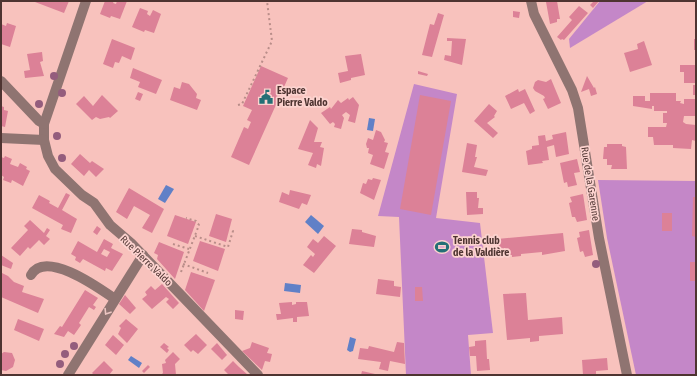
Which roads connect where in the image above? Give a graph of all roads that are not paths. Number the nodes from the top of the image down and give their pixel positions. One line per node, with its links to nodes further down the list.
1 (86, 1): 4 (street, Rue Pierre Valdo)
2 (531, 1): 12 (street, Rue de la Garenne)
3 (1, 81): 4 (street)
4 (44, 124): 6 (street, Rue Pierre Valdo)
5 (1, 138): 6 (street)
6 (44, 140): 7 (street, Rue Pierre Valdo)
7 (143, 255): 9 (street); 11 (street, Rue Pierre Valdo)
8 (31, 275): 9 (street)
9 (115, 299): 10 (street, one-way to 10)
10 (68, 375)
11 (258, 375)
12 (627, 375)

